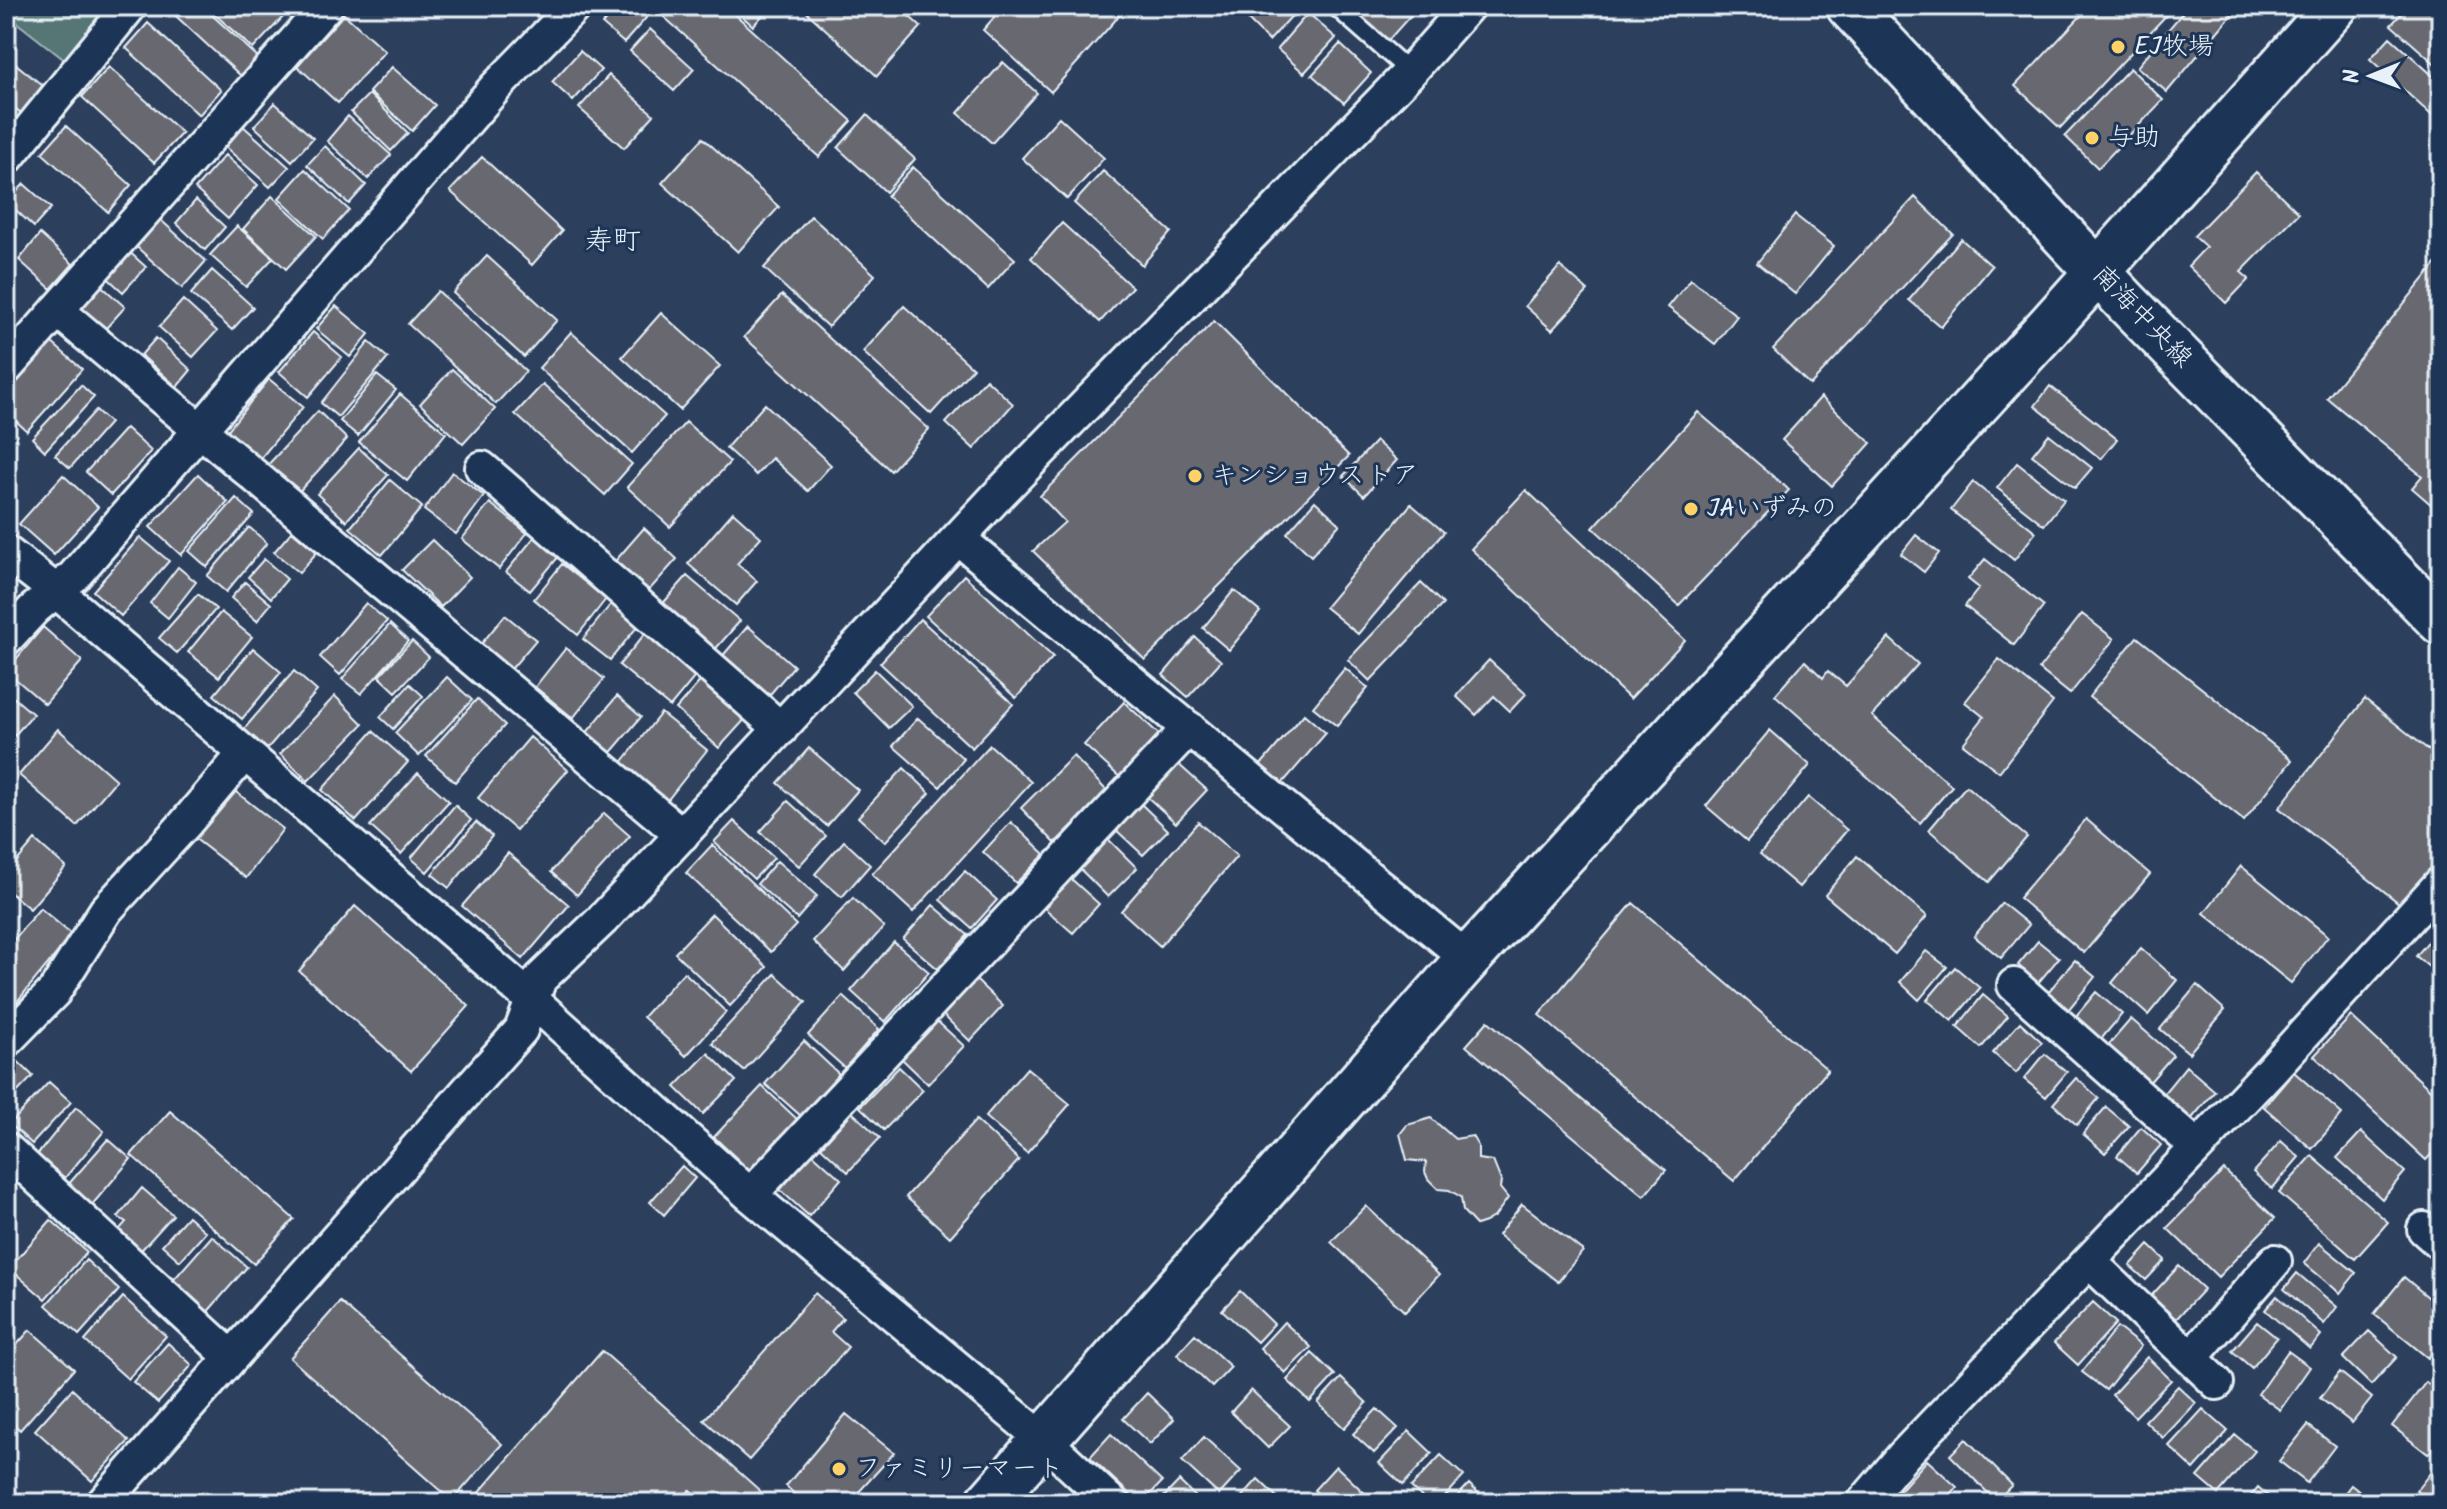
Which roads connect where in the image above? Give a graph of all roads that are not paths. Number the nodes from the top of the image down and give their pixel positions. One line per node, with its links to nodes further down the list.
1 (130, 6): 9 (street)
2 (326, 6): 11 (street)
3 (575, 6): 13 (street)
4 (1335, 6): 8 (lane)
5 (1468, 6): 8 (street)
6 (1849, 6): 10 (street, 南海中央線)
7 (2335, 6): 10 (street)
8 (1410, 72): 15 (street)
9 (6, 159)
10 (2099, 271): 18 (street, 南海中央線); 25 (street)
11 (57, 310): 12 (street); 13 (street)
12 (6, 368)
13 (201, 430): 17 (street); 23 (street)
14 (482, 468): 21 (street)
15 (959, 539): 20 (street); 21 (street)
16 (6, 552): 17 (street)
17 (56, 591): 19 (street); 22 (street)
18 (2441, 622)
19 (6, 639)
20 (1189, 728): 25 (street); 31 (street)
21 (781, 729): 23 (street)
22 (244, 754): 27 (street); 28 (street)
23 (682, 835): 27 (street)
24 (2441, 883): 29 (street)
25 (1468, 959): 37 (street)
26 (2014, 985): 29 (street)
27 (532, 1000): 31 (street); 34 (street)
28 (6, 1041)
29 (2197, 1147): 32 (street)
30 (9, 1158): 34 (street)
31 (750, 1195): 37 (street)
32 (2089, 1261): 35 (street); 38 (street)
33 (2275, 1261): 35 (street)
34 (231, 1357): 39 (street)
35 (2191, 1358): 36 (street)
36 (2217, 1383)
37 (1044, 1440): 40 (street); 41 (street)
38 (1870, 1501)
39 (103, 1503)
40 (988, 1503)
41 (1112, 1503)

